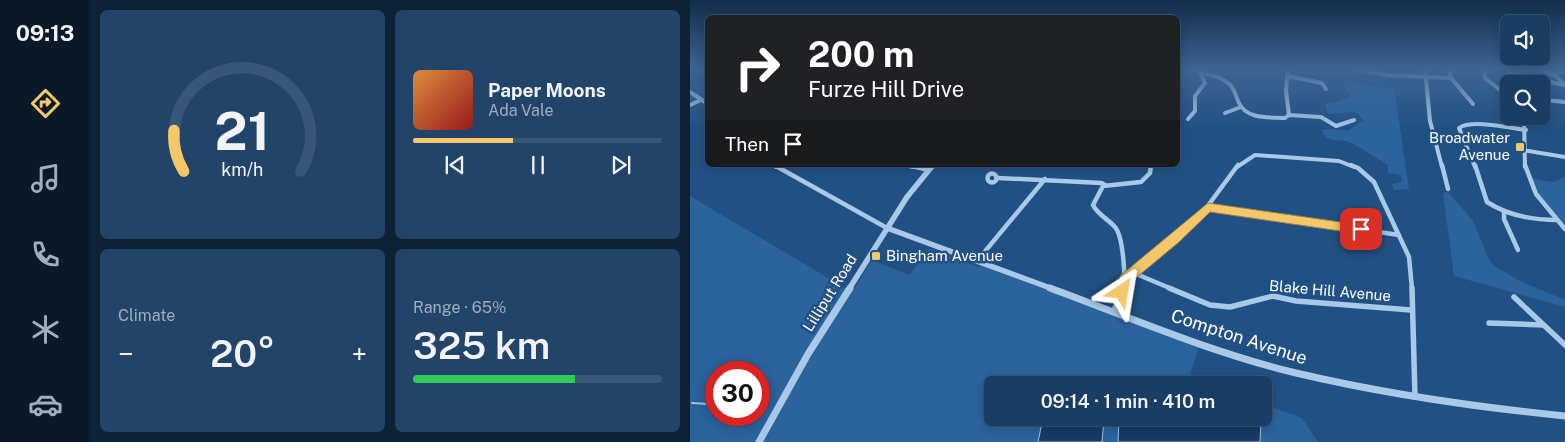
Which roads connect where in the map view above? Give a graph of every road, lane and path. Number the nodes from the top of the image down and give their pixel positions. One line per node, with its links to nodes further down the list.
1 (1200, 90): 16 (street)
2 (1235, 90): 13 (street)
3 (1286, 90): 15 (street)
4 (1429, 90): 30 (street)
5 (1461, 90): 11 (street)
6 (690, 92): 7 (street)
7 (702, 100): 9 (street); 12 (street)
8 (1550, 101): 10 (street)
9 (705, 102)
10 (1565, 102)
11 (1473, 104)
12 (690, 105)
13 (1241, 107): 14 (street); 15 (street)
14 (1225, 113)
15 (1288, 115): 17 (street)
16 (1188, 120)
17 (1354, 120)
18 (1525, 125): 19 (street)
19 (1526, 130): 20 (street); 32 (street)
20 (1523, 150): 21 (street); 33 (street)
21 (1565, 157)
22 (777, 167): 34 (street)
23 (915, 167): 26 (street)
24 (931, 167): 26 (street, Lilliput Road)
25 (1151, 167): 29 (street)
26 (929, 170): 34 (street, Lilliput Road)
27 (998, 178): 28 (street)
28 (1045, 179): 29 (street); 38 (street)
29 (1105, 185): 40 (street)
30 (1448, 188)
31 (1208, 207): 36 (street); 36 (street); 39 (street)
32 (1504, 212): 33 (street); 37 (street)
33 (1557, 220): 35 (street)
34 (887, 228): 38 (street, Compton Avenue); 49 (street, Lilliput Road)
35 (1565, 229)
36 (1399, 235): 43 (street)
37 (1518, 250)
38 (977, 261): 42 (street, Compton Avenue)
39 (1134, 273): 40 (street); 43 (street, Blake Hill Avenue)
40 (1125, 280): 42 (street)
41 (1514, 297): 45 (street)
42 (1114, 310): 47 (street, Compton Avenue)
43 (1411, 310): 47 (street)
44 (1489, 323): 45 (street)
45 (1543, 325): 46 (street)
46 (1565, 345)
47 (1415, 397): 48 (street, Compton Avenue)
48 (1565, 416)
49 (759, 442)

